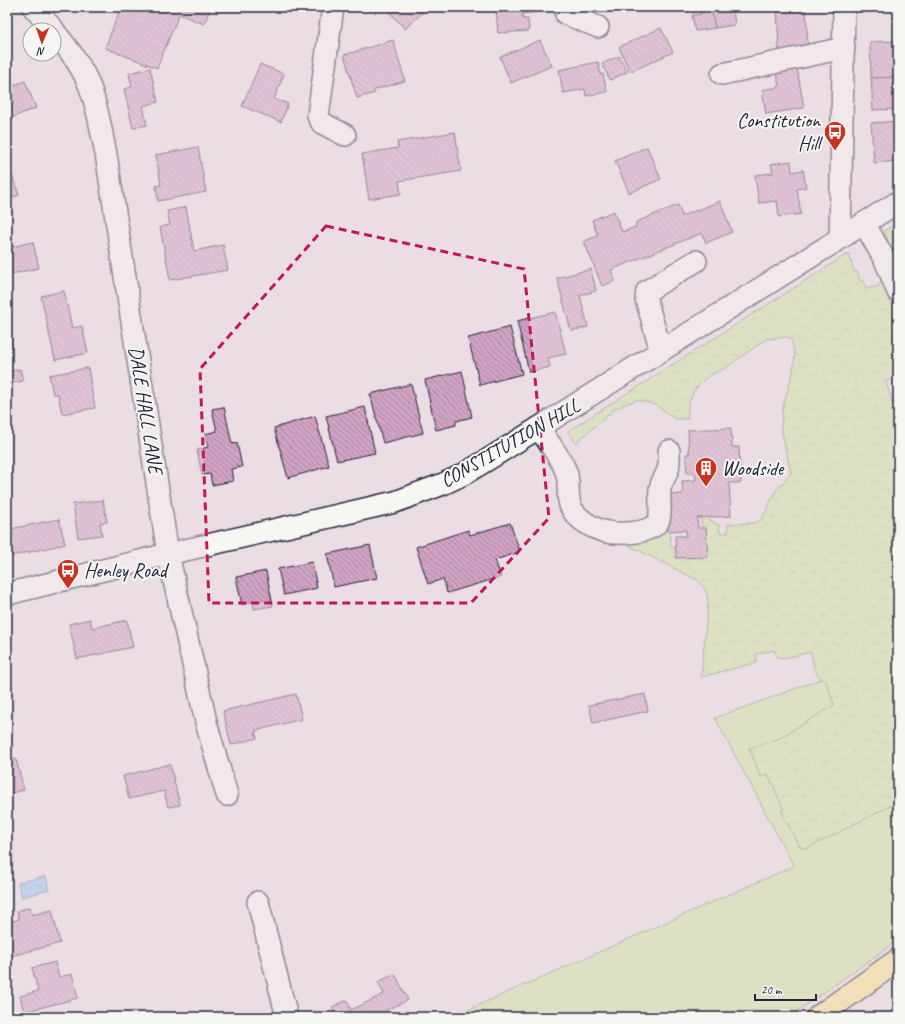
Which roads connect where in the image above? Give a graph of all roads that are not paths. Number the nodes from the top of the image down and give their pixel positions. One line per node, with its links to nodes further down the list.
1 (33, 7): 4 (street, DALE HALL LANE)
2 (333, 7): 8 (street)
3 (844, 7): 6 (street)
4 (47, 22)
5 (62, 41): 17 (street, DALE HALL LANE)
6 (844, 48): 7 (street); 11 (street)
7 (722, 74)
8 (345, 135)
9 (898, 202): 10 (street, CONSTITUTION HILL)
10 (864, 223): 11 (street, CONSTITUTION HILL); 13 (street)
11 (840, 237): 14 (street, CONSTITUTION HILL)
12 (696, 261): 14 (street)
13 (898, 292)
14 (661, 351): 15 (street, CONSTITUTION HILL)
15 (538, 428): 16 (street); 17 (street, CONSTITUTION HILL)
16 (670, 451)
17 (168, 554): 18 (street, CONSTITUTION HILL); 19 (street, DALE HALL LANE)
18 (7, 594)
19 (227, 795)
20 (258, 902): 22 (street)
21 (898, 960): 23 (main road)
22 (287, 1017)
23 (818, 1017)

